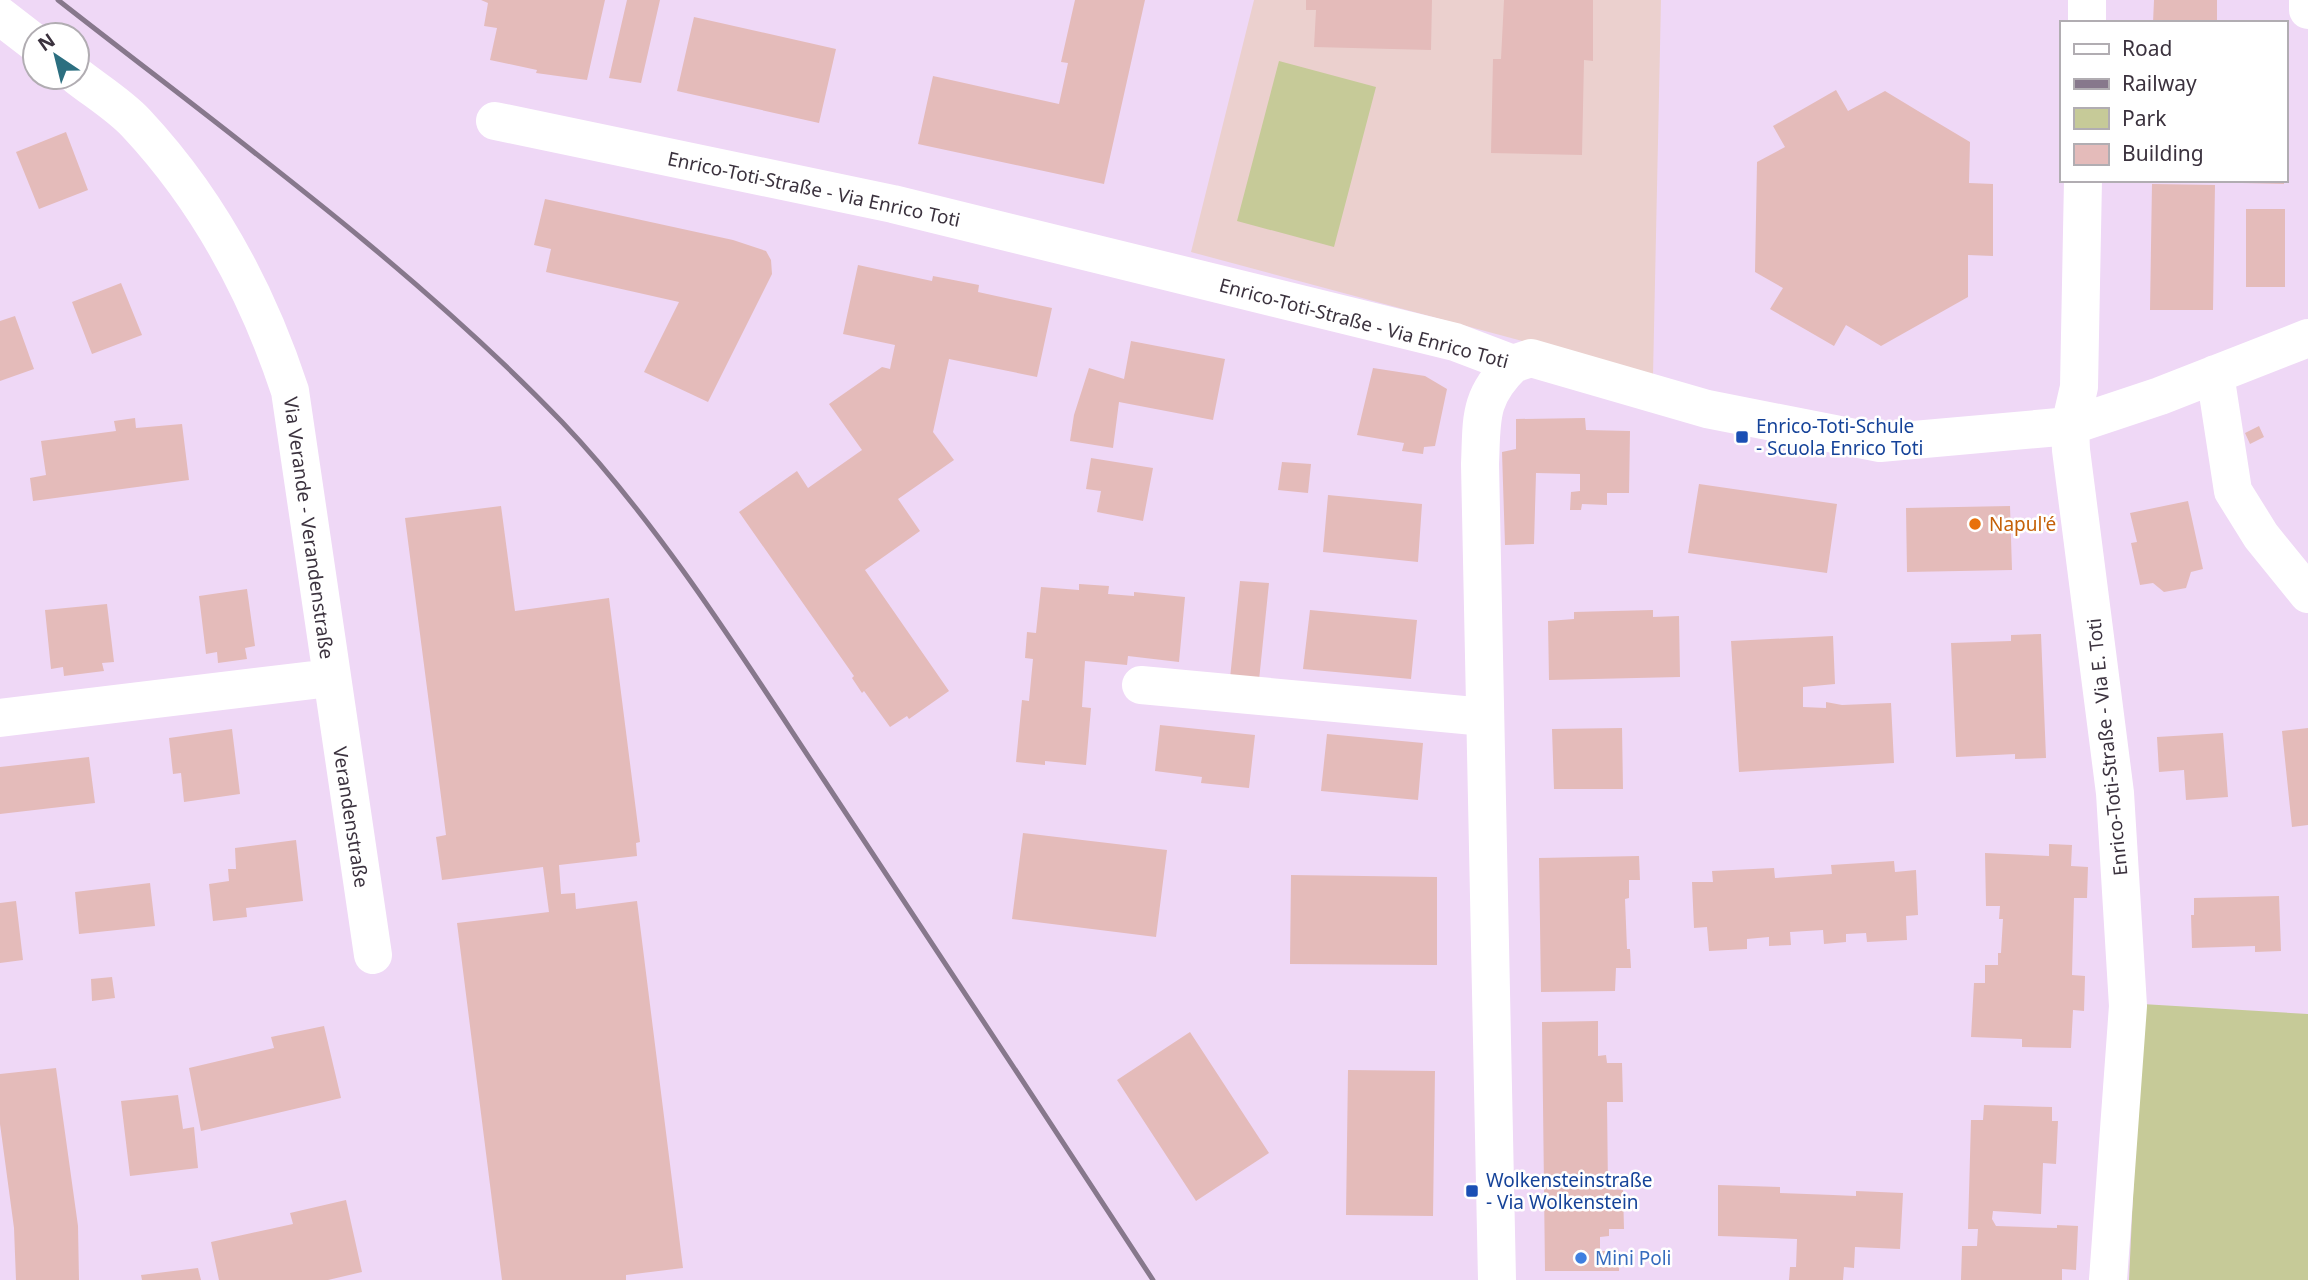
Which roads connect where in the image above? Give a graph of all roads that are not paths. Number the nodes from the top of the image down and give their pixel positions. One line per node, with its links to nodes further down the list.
1 (2087, 0): 5 (street)
2 (2308, 0): 3 (street)
3 (2308, 10)
4 (0, 16): 6 (street)
5 (2087, 21)
6 (21, 32)
7 (91, 87): 15 (street, Via Verande - Verandenstraße)
8 (495, 121): 11 (street, Enrico-Toti-Straße - Via Enrico Toti)
9 (2083, 182): 13 (street, Enrico-Toti-Straße - Via E. Toti)
10 (2308, 338): 12 (street, Enrico-Toti-Straße - Via Enrico Toti)
11 (1513, 364): 13 (street, Enrico-Toti-Straße - Via Enrico Toti); 17 (street)
12 (2214, 374): 13 (street, Enrico-Toti-Straße - Via Enrico Toti); 14 (street)
13 (2070, 426): 21 (street, Enrico-Toti-Straße - Via E. Toti)
14 (2308, 594)
15 (330, 678): 18 (street, Via Verande - Verandenstraße); 19 (street, Verandenstraße)
16 (1141, 685): 17 (street)
17 (1485, 717): 20 (street)
18 (0, 718)
19 (373, 956)
20 (1497, 1280)
21 (2108, 1280)

